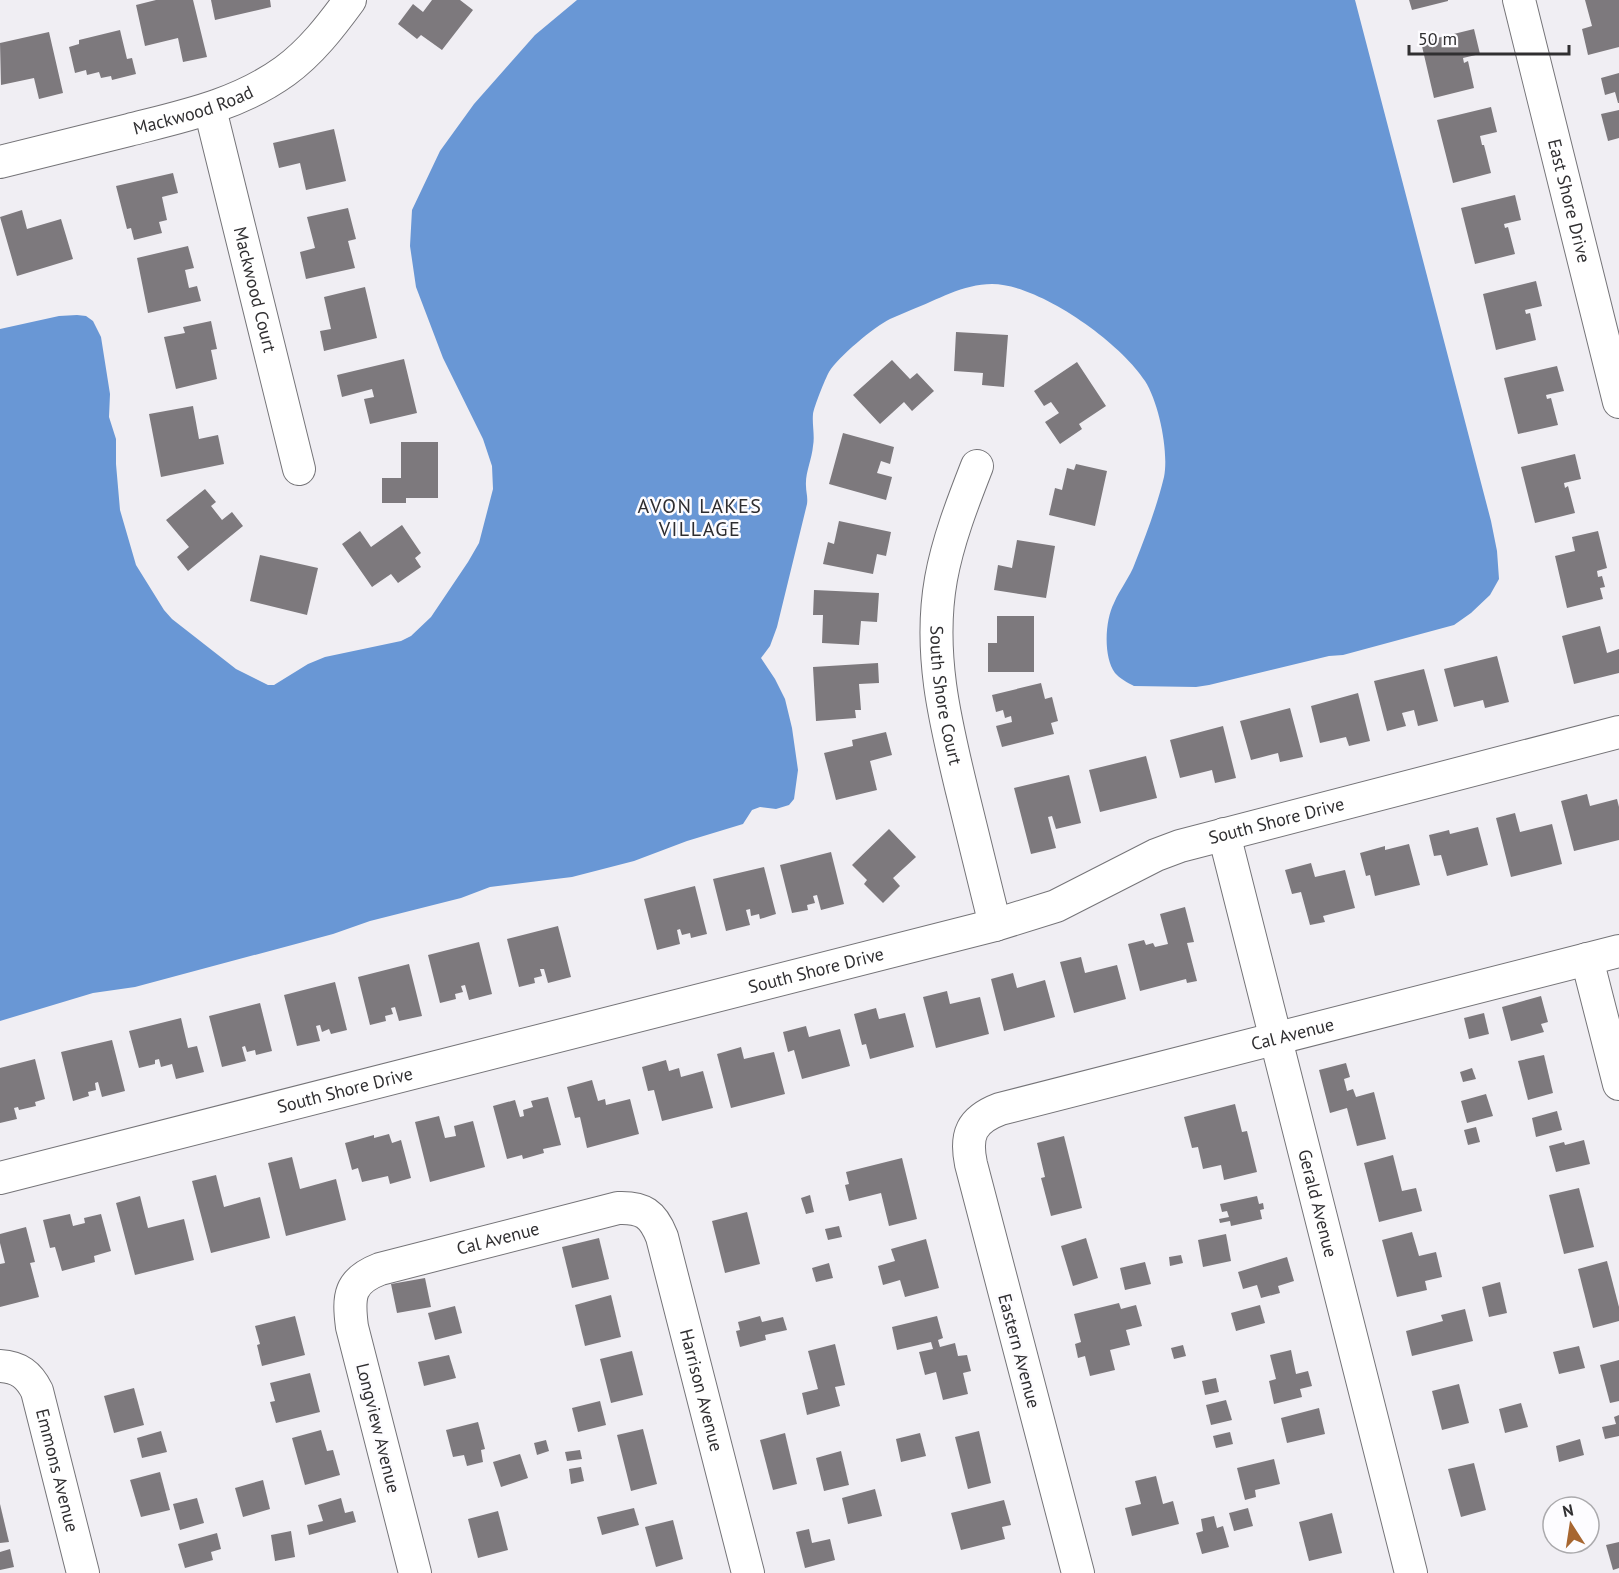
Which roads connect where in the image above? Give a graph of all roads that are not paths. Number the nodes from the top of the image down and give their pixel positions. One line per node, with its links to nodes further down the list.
1 (350, 0): 3 (street, Mackwood Road)
2 (1519, 0): 5 (street, East Shore Drive)
3 (210, 109): 4 (street, Mackwood Road); 7 (street, Mackwood Court)
4 (0, 162)
5 (1619, 402)
6 (977, 466): 10 (street, South Shore Court)
7 (299, 469)
8 (1619, 732): 9 (street, South Shore Drive)
9 (1224, 834): 10 (street, South Shore Drive); 13 (street, Gerald Avenue)
10 (995, 925): 16 (street, South Shore Drive)
11 (1619, 951): 12 (street, Cal Avenue)
12 (1587, 959): 13 (street, Cal Avenue); 14 (street)
13 (1277, 1039): 15 (street, Cal Avenue); 24 (street, Gerald Avenue)
14 (1619, 1084)
15 (972, 1128): 23 (street, Eastern Avenue)
16 (0, 1178)
17 (644, 1211): 18 (street, Cal Avenue); 22 (street, Harrison Avenue)
18 (356, 1283): 21 (street, Longview Avenue)
19 (11, 1369): 20 (street, Emmons Avenue)
20 (83, 1573)
21 (415, 1573)
22 (748, 1573)
23 (1078, 1573)
24 (1411, 1573)

